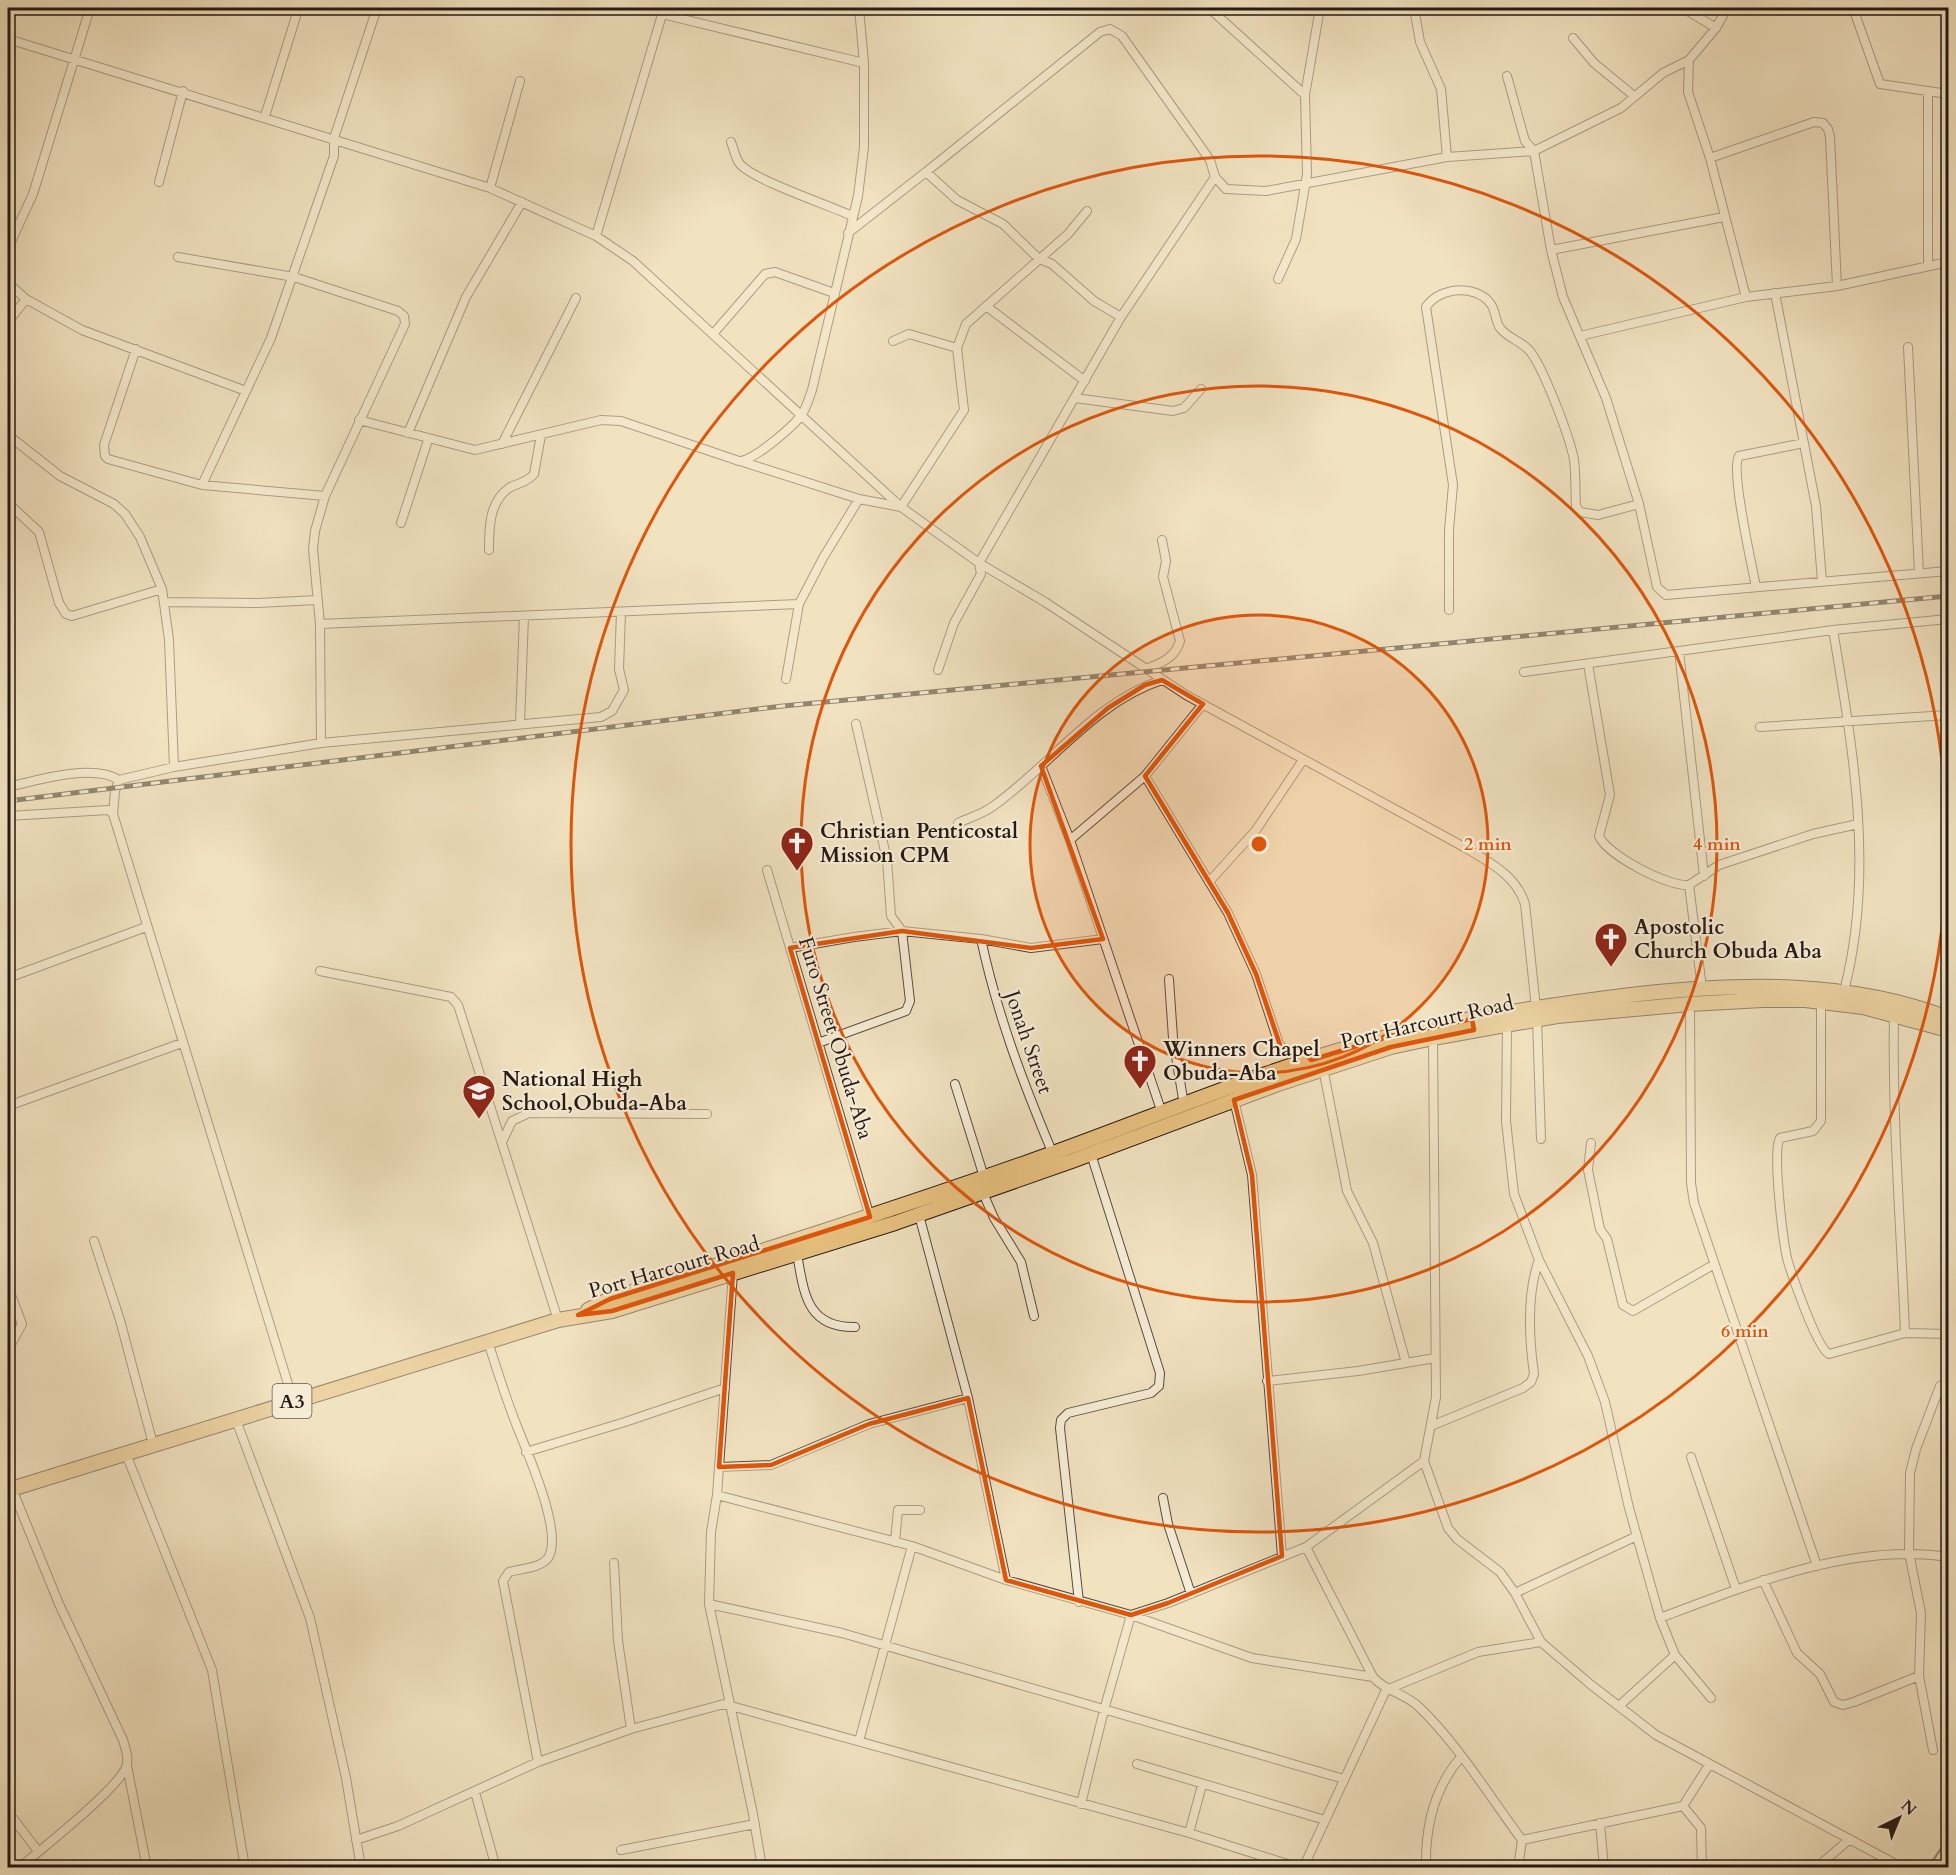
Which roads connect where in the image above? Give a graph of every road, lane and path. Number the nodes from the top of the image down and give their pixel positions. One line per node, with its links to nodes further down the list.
1 (90, 8): 15 (street)
2 (377, 8): 26 (street)
3 (859, 8): 17 (street)
4 (1209, 8): 23 (street)
5 (1320, 8): 23 (street)
6 (1413, 8): 29 (street)
7 (1683, 8): 12 (street)
8 (1726, 8): 12 (street)
9 (1853, 8): 21 (street)
10 (298, 10): 25 (street)
11 (663, 11): 17 (street); 41 (street)
12 (1716, 28): 16 (street)
13 (1573, 38): 24 (street)
14 (8, 39): 15 (street)
15 (73, 57): 20 (street); 42 (street)
16 (1689, 60): 24 (street); 30 (street)
17 (864, 63): 38 (street)
18 (1507, 76): 28 (street)
19 (520, 81): 35 (street)
20 (183, 91): 25 (street); 33 (street)
21 (1928, 92): 22 (street); 47 (street)
22 (1948, 94)
23 (1305, 95): 34 (street)
24 (1634, 96): 28 (street)
25 (265, 116): 26 (street)
26 (334, 138): 35 (street); 48 (street)
27 (732, 142): 38 (street)
28 (1534, 152): 29 (street); 43 (street)
29 (1447, 157): 34 (street)
30 (1710, 158): 39 (street); 51 (street)
31 (926, 172): 32 (street); 40 (street); 45 (street)
32 (1215, 177): 34 (street); 58 (street)
33 (159, 182)
34 (1305, 184): 49 (street)
35 (490, 188): 36 (street)
36 (522, 202): 41 (street); 72 (street)
37 (1087, 211): 45 (street)
38 (852, 216): 40 (street)
39 (1725, 218): 43 (street); 54 (street)
40 (847, 234): 52 (street)
41 (596, 236): 60 (street)
42 (8, 248)
43 (1551, 250): 61 (street)
44 (178, 257): 48 (street)
45 (1039, 259): 57 (street); 58 (street)
46 (1948, 262): 47 (street)
47 (1928, 265): 51 (street)
48 (294, 277): 68 (street); 71 (street)
49 (1278, 279)
50 (8, 284): 56 (street)
51 (1837, 286): 53 (street)
52 (834, 293): 60 (street); 70 (street)
53 (1775, 293): 54 (street); 76 (street)
54 (1746, 297): 61 (street)
55 (576, 298): 77 (street)
56 (26, 299): 59 (street); 65 (street)
57 (986, 306): 64 (street); 66 (street)
58 (1121, 317): 66 (street)
59 (8, 322)
60 (713, 334): 70 (street)
61 (1580, 336): 83 (street)
62 (893, 341): 64 (street)
63 (1908, 347): 90 (street)
64 (957, 348): 84 (street)
65 (136, 349): 68 (street); 79 (street)
66 (1085, 381): 69 (street)
67 (1201, 389): 69 (street)
68 (246, 391): 79 (street)
69 (1075, 398): 88 (street)
70 (802, 416): 78 (street); 84 (street)
71 (359, 420): 72 (street); 80 (street)
72 (408, 433): 75 (street)
73 (8, 435): 93 (street)
74 (541, 435): 77 (street); 78 (street); 87 (street)
75 (428, 440): 77 (street); 85 (street)
76 (1804, 443): 91 (street); 92 (street)
77 (502, 444)
78 (743, 462): 81 (street)
79 (202, 485): 80 (street)
80 (325, 496): 94 (street)
81 (859, 499): 84 (street); 96 (street)
82 (8, 503): 93 (street)
83 (1639, 504): 92 (street); 97 (street)
84 (901, 507): 88 (street)
85 (401, 523)
86 (1162, 540): 105 (street)
87 (489, 550)
88 (979, 563): 105 (street); 106 (street)
89 (1948, 571): 90 (street)
90 (1919, 573): 91 (street)
91 (1822, 581): 92 (street)
92 (1755, 587)
93 (162, 590): 95 (street)
94 (317, 600): 95 (street); 101 (street)
95 (164, 602): 119 (street)
96 (799, 604): 98 (street); 108 (street)
97 (1449, 610)
98 (621, 612): 99 (street); 113 (street)
99 (524, 616): 101 (street); 113 (street)
100 (1948, 619): 102 (street)
101 (320, 624): 116 (street)
102 (1833, 630): 103 (street); 112 (street)
103 (1679, 651): 104 (street); 129 (street)
104 (1588, 664): 107 (street); 131 (street)
105 (1146, 669): 109 (street)
106 (938, 670)
107 (1524, 672)
108 (786, 679)
109 (1162, 680): 110 (street); 118 (street)
110 (1203, 704): 117 (street); 120 (street)
111 (1948, 715): 112 (street)
112 (1848, 721): 115 (street); 126 (street)
113 (520, 723): 116 (street)
114 (856, 724): 133 (street)
115 (1760, 727)
116 (321, 743): 119 (street)
117 (1303, 760): 130 (street); 144 (street)
118 (1041, 766): 125 (street); 127 (street)
119 (174, 767): 121 (street)
120 (1145, 776): 127 (street); 130 (street)
121 (119, 780): 122 (street); 123 (street)
122 (8, 787)
123 (114, 814): 124 (street); 132 (street)
124 (8, 816)
125 (958, 823)
126 (1857, 824): 129 (street); 141 (street)
127 (1070, 840): 135 (street)
128 (767, 870): 136 (street, Furo Street Obuda-Aba)
129 (1704, 876): 131 (street)
130 (1209, 882): 153 (street)
131 (1689, 885): 140 (street)
132 (146, 927): 138 (street); 151 (street)
133 (902, 931): 134 (street); 136 (street); 152 (street)
134 (981, 939): 135 (street); 164 (street, Jonah Street)
135 (1103, 939): 159 (street)
136 (790, 948): 152 (street, Furo Street Obuda-Aba)
137 (320, 971): 162 (street)
138 (8, 978)
139 (1169, 979): 157 (street)
140 (1702, 988): 141 (highway, Port Harcourt Road / A3); 144 (highway, Port Harcourt Road / A3)
141 (1844, 991): 146 (highway, Port Harcourt Road / A3)
142 (1821, 1002): 143 (highway, Port Harcourt Road / A3); 145 (highway, Port Harcourt Road / A3); 180 (street)
143 (1690, 1004): 144 (highway, Port Harcourt Road / A3); 173 (street)
144 (1537, 1013): 147 (highway, Port Harcourt Road / A3); 148 (highway, Port Harcourt Road / A3); 161 (street)
145 (1894, 1013): 149 (highway, Port Harcourt Road / A3); 180 (street)
146 (1948, 1018)
147 (1473, 1025): 148 (highway, Port Harcourt Road / A3); 150 (highway, Port Harcourt Road / A3); 153 (highway, Port Harcourt Road / A3)
148 (1507, 1025): 172 (street)
149 (1948, 1030)
150 (1433, 1038): 154 (highway, Port Harcourt Road / A3); 184 (street)
151 (182, 1043): 158 (street); 190 (street)
152 (818, 1043): 169 (street, Furo Street Obuda-Aba)
153 (1311, 1060): 157 (highway, Port Harcourt Road / A3)
154 (1323, 1068): 156 (highway, Port Harcourt Road / A3); 185 (street)
155 (955, 1084): 166 (street)
156 (1234, 1100): 165 (highway, Port Harcourt Road / A3); 186 (street)
157 (1184, 1105): 159 (highway, Port Harcourt Road / A3)
158 (8, 1106)
159 (1162, 1113): 164 (highway, Port Harcourt Road / A3)
160 (707, 1114): 162 (street)
161 (1541, 1139)
162 (502, 1142): 178 (street)
163 (1592, 1143): 173 (street)
164 (1053, 1154): 166 (highway, Port Harcourt Road / A3)
165 (1091, 1154): 167 (highway, Port Harcourt Road / A3); 217 (street)
166 (984, 1177): 169 (highway, Port Harcourt Road / A3)
167 (983, 1193): 168 (highway, Port Harcourt Road / A3); 177 (street)
168 (919, 1215): 171 (highway, Port Harcourt Road / A3); 189 (street)
169 (870, 1217): 176 (highway, Port Harcourt Road / A3)
170 (94, 1241): 193 (street)
171 (797, 1254): 174 (highway, Port Harcourt Road / A3); 179 (street)
172 (1539, 1260): 192 (street); 203 (street)
173 (1713, 1265): 211 (street)
174 (733, 1273): 176 (highway, Port Harcourt Road / A3); 188 (street)
175 (8, 1287): 183 (street)
176 (578, 1315): 178 (highway, A3)
177 (1034, 1316)
178 (558, 1320): 182 (highway, A3)
179 (855, 1327)
180 (1905, 1333): 181 (street)
181 (1948, 1334)
182 (488, 1342): 190 (highway, A3); 194 (street)
183 (8, 1350)
184 (1435, 1358): 185 (street); 192 (street)
185 (1406, 1363): 186 (street)
186 (1267, 1381): 208 (street)
187 (1940, 1386): 207 (street)
188 (725, 1388): 194 (street); 198 (street)
189 (968, 1398): 198 (street); 212 (street)
190 (293, 1400): 191 (highway, A3)
191 (236, 1420): 193 (highway, A3); 250 (street)
192 (1431, 1426): 197 (street)
193 (153, 1444): 195 (highway, A3)
194 (526, 1452): 235 (street)
195 (126, 1454): 199 (highway, A3); 257 (street)
196 (1690, 1457): 214 (street)
197 (1424, 1461): 206 (street); 215 (street)
198 (719, 1467): 200 (street)
199 (8, 1486): 238 (street)
200 (717, 1495): 204 (street); 218 (street)
201 (1163, 1498): 216 (street)
202 (920, 1510): 204 (street)
203 (1637, 1536): 215 (street); 220 (street)
204 (895, 1542): 205 (street)
205 (912, 1546): 212 (street); 222 (street)
206 (1306, 1547): 208 (street); 225 (street)
207 (1909, 1552): 209 (street); 211 (street); 224 (street)
208 (1282, 1556): 216 (street)
209 (1948, 1557)
210 (614, 1563): 231 (street)
211 (1816, 1566): 213 (street)
212 (1006, 1580): 217 (street)
213 (1763, 1580): 214 (street); 224 (street)
214 (1736, 1589): 220 (street)
215 (1515, 1593): 221 (street)
216 (1191, 1594): 219 (street)
217 (1079, 1602): 219 (street)
218 (709, 1604): 222 (street); 228 (street)
219 (1131, 1616): 225 (street); 230 (street)
220 (1660, 1618): 223 (street)
221 (1541, 1642): 226 (street); 229 (street)
222 (884, 1647): 230 (street); 232 (street)
223 (1675, 1655): 227 (street); 229 (street)
224 (1919, 1676): 233 (street)
225 (1373, 1677): 226 (street)
226 (1386, 1690): 234 (street); 239 (street)
227 (1711, 1698)
228 (730, 1705): 231 (street); 232 (street); 247 (street)
229 (1619, 1707): 237 (street)
230 (1104, 1710): 239 (street); 242 (street)
231 (631, 1730): 235 (street)
232 (859, 1741): 242 (street)
233 (1933, 1750)
234 (1461, 1757): 251 (street); 262 (street)
235 (538, 1762): 241 (street)
236 (1137, 1764): 240 (street)
237 (1709, 1765): 243 (street); 249 (street)
238 (127, 1766): 254 (street); 256 (street)
239 (1344, 1779): 245 (street)
240 (1202, 1785): 245 (street); 248 (street)
241 (475, 1792): 250 (street); 259 (street)
242 (1081, 1804): 248 (street)
243 (1683, 1806): 246 (street); 265 (street)
244 (8, 1812): 254 (street)
245 (1325, 1820): 261 (street)
246 (1600, 1823): 251 (street); 264 (street)
247 (755, 1824): 253 (street); 260 (street)
248 (1189, 1833): 261 (street)
249 (1850, 1839): 266 (street); 267 (street)
250 (356, 1840): 258 (street)
251 (1522, 1840): 263 (street)
252 (1948, 1849): 268 (street)
253 (621, 1850)
254 (38, 1851): 255 (street)
255 (19, 1868)
256 (147, 1868)
257 (245, 1868)
258 (361, 1868)
259 (496, 1868)
260 (762, 1868)
261 (1301, 1868)
262 (1426, 1868)
263 (1518, 1868)
264 (1604, 1868)
265 (1702, 1868)
266 (1816, 1868)
267 (1903, 1868)
268 (1935, 1868)

